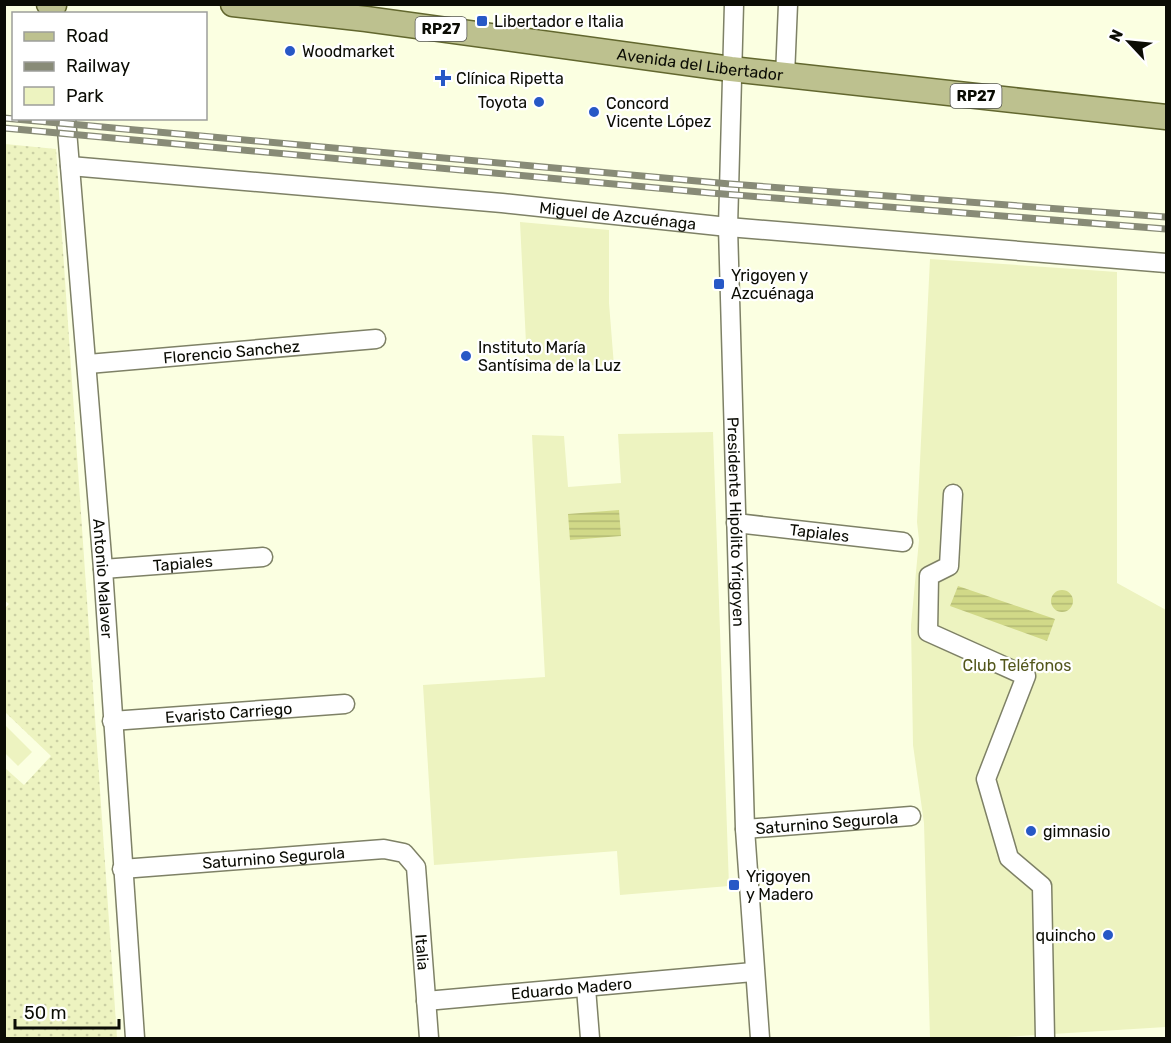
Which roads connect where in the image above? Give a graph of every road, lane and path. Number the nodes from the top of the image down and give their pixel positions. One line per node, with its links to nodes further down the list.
1 (49, 4): 5 (main road)
2 (233, 4): 6 (main road, Avenida del Libertador / RP27)
3 (734, 4): 7 (street, Presidente Hipólito Yrigoyen)
4 (788, 4): 8 (street)
5 (54, 5)
6 (365, 12): 7 (main road, Avenida del Libertador / RP27)
7 (731, 69): 8 (main road, Avenida del Libertador / RP27); 12 (street, Presidente Hipólito Yrigoyen)
8 (785, 76): 9 (main road, Avenida del Libertador / RP27)
9 (1167, 117)
10 (66, 120): 11 (street, Antonio Malaver)
11 (70, 166): 12 (street, Miguel de Azcuénaga); 15 (street, Antonio Malaver)
12 (728, 227): 13 (street, Miguel de Azcuénaga); 17 (street, Presidente Hipólito Yrigoyen)
13 (1167, 263)
14 (376, 339): 15 (street, Florencio Sanchez)
15 (88, 364): 20 (street, Antonio Malaver)
16 (953, 494): 35 (street)
17 (736, 524): 18 (street, Tapiales); 24 (street, Presidente Hipólito Yrigoyen)
18 (903, 542)
19 (263, 557): 20 (street, Tapiales)
20 (103, 569): 22 (street, Antonio Malaver)
21 (345, 704): 22 (street, Evaristo Carriego)
22 (112, 721): 26 (street, Antonio Malaver)
23 (911, 816): 24 (street, Saturnino Segurola)
24 (745, 829): 27 (street, Presidente Hipólito Yrigoyen)
25 (416, 867): 26 (street, Saturnino Segurola); 29 (street, Italia)
26 (122, 869): 30 (street, Antonio Malaver)
27 (753, 972): 28 (street, Eduardo Madero); 34 (street, Presidente Hipólito Yrigoyen)
28 (586, 988): 29 (street, Eduardo Madero); 33 (street)
29 (426, 1001): 31 (street); 32 (street, Italia)
30 (135, 1038)
31 (416, 1038)
32 (429, 1038)
33 (590, 1038)
34 (760, 1038)
35 (1046, 1038)

